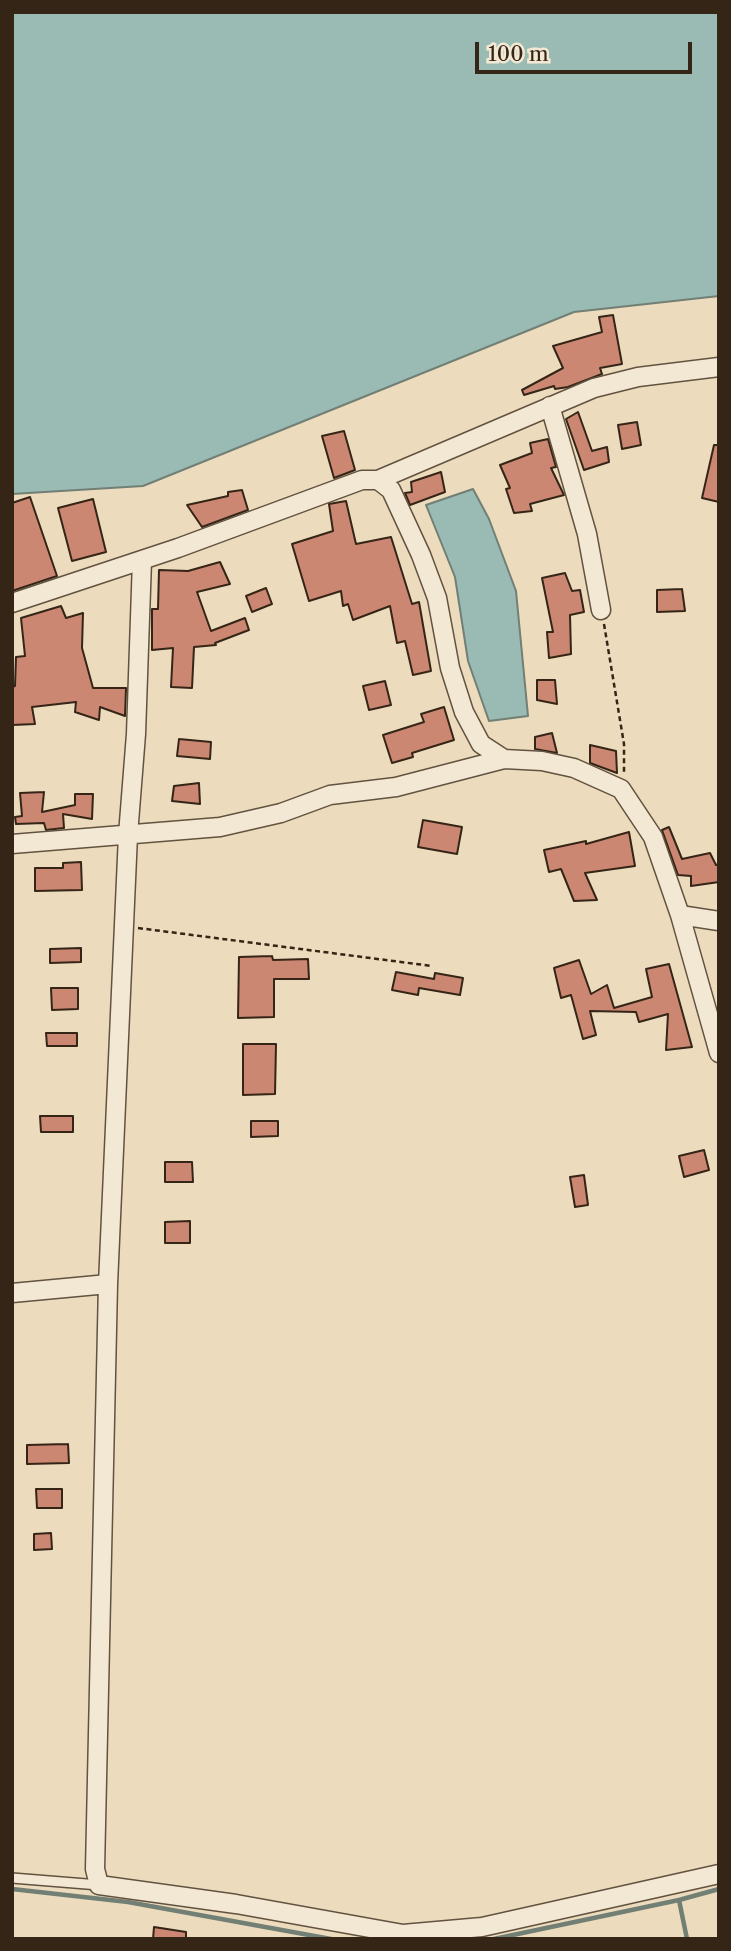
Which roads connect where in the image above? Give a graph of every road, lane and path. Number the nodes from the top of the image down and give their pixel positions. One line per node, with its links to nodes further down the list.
1 (719, 367): 2 (street)
2 (550, 406): 3 (street); 6 (street)
3 (378, 480): 4 (street); 7 (street)
4 (142, 560): 5 (street); 9 (street)
5 (12, 603)
6 (601, 610): 8 (path)
7 (504, 759): 8 (street); 9 (street)
8 (621, 789): 11 (street)
9 (128, 835): 10 (street); 13 (street)
10 (12, 844)
11 (680, 915): 12 (street); 15 (street)
12 (719, 921)
13 (124, 926): 14 (path); 16 (street)
14 (432, 966)
15 (719, 1053)
16 (108, 1284): 17 (street); 20 (street)
17 (12, 1293)
18 (719, 1874): 20 (street)
19 (12, 1878): 20 (lane)
20 (99, 1885)

